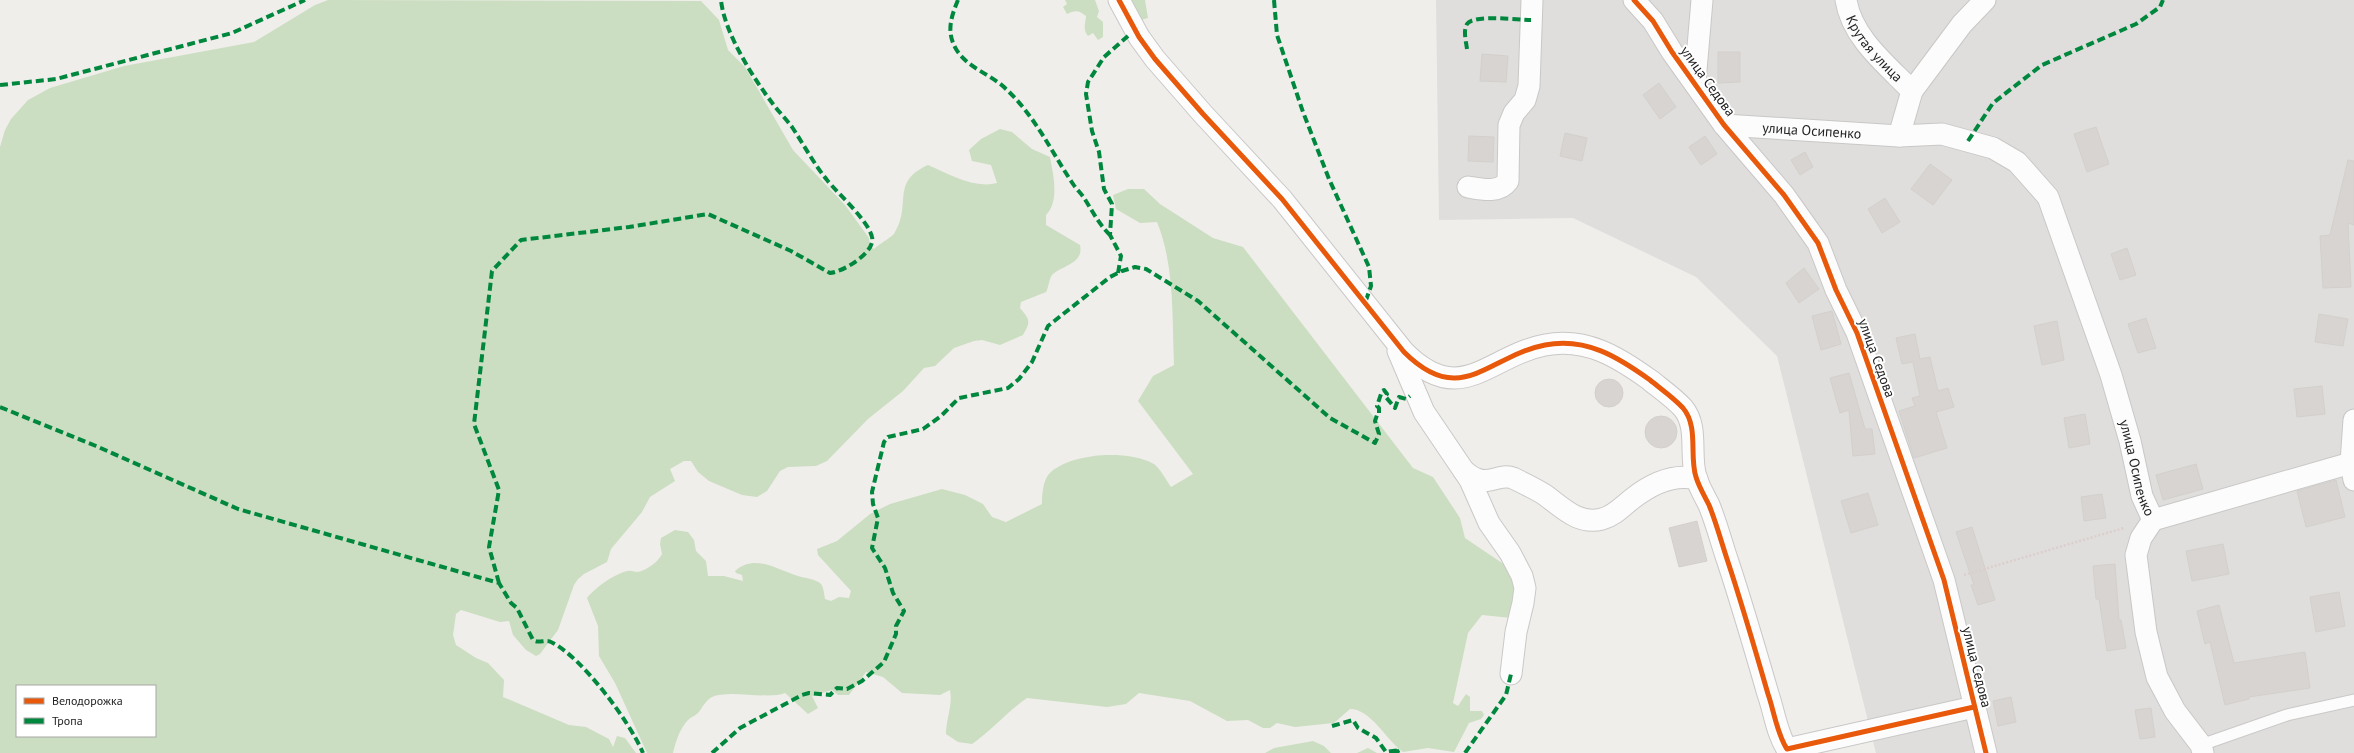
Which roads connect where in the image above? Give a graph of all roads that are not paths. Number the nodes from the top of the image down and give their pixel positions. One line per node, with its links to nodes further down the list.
1 (1119, 0): 12 (street)
2 (1532, 0): 11 (street)
3 (1634, 0): 7 (street, улица Седова)
4 (1702, 0): 7 (street)
5 (1846, 0): 8 (street, Крутая улица)
6 (1985, 0): 8 (street)
7 (1695, 82): 9 (street, улица Седова)
8 (1912, 91): 10 (street)
9 (1724, 125): 10 (street, улица Осипенко); 20 (street, улица Седова)
10 (1899, 136): 17 (street, улица Осипенко)
11 (1468, 187)
12 (1384, 326): 15 (street); 16 (street)
13 (2354, 420): 14 (street)
14 (2353, 468): 17 (street)
15 (1464, 471): 16 (street); 18 (street)
16 (1697, 479): 20 (street)
17 (2153, 520): 21 (street, улица Осипенко)
18 (1511, 674)
19 (2354, 700): 21 (lane)
20 (1974, 707): 22 (street, улица Седова)
21 (2202, 749)
22 (1986, 753)

